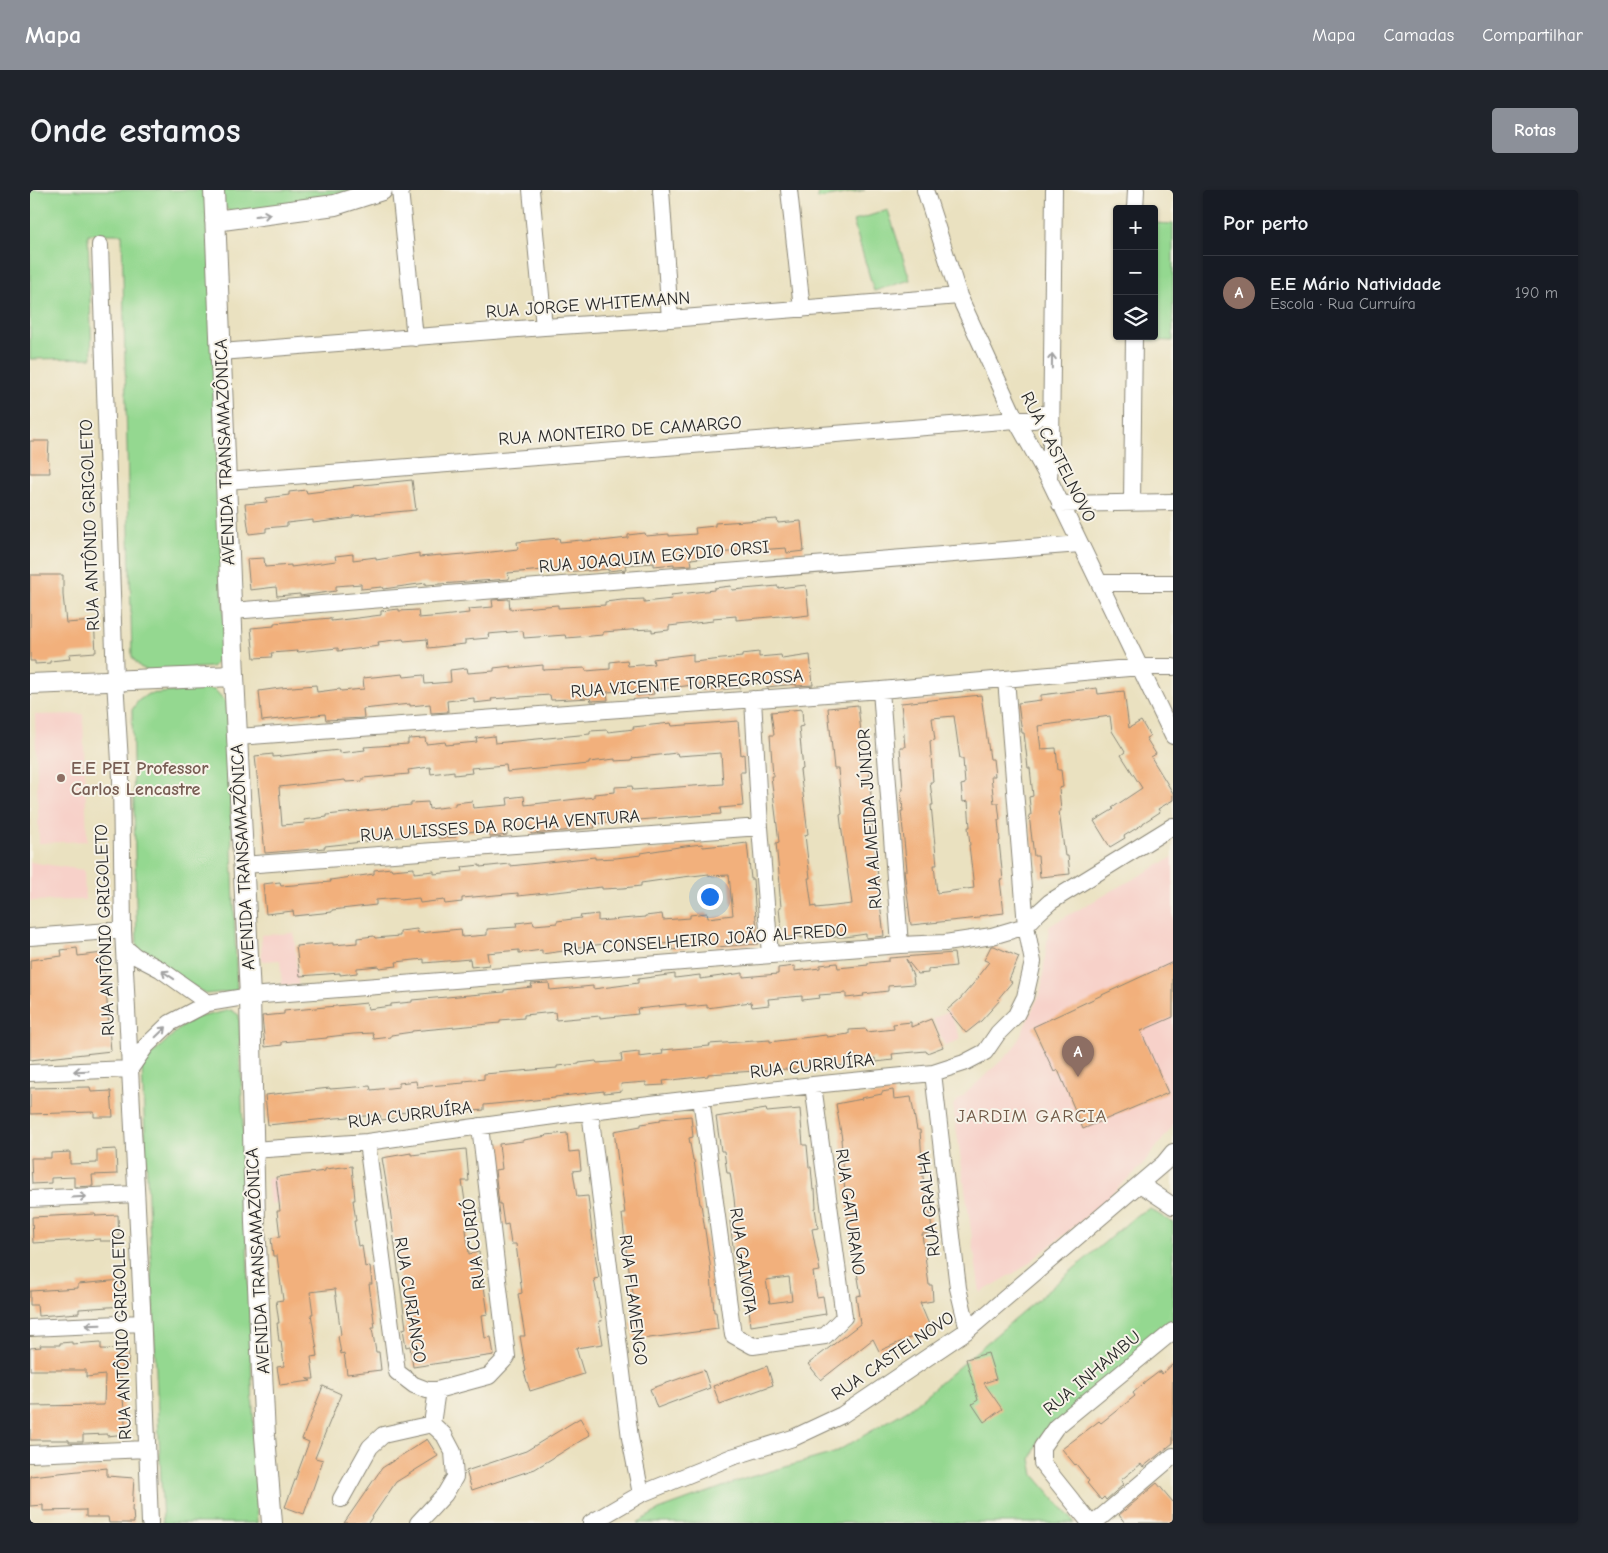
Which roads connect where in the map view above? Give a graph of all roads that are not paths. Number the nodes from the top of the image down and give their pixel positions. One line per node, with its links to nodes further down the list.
1 (214, 190): 11 (street, AVENIDA TRANSAMAZÔNICA)
2 (382, 190): 11 (street, one-way to 2)
3 (400, 190): 17 (street)
4 (531, 190): 16 (street)
5 (662, 190): 15 (street)
6 (789, 190): 14 (street)
7 (925, 190): 13 (street, RUA CASTELNOVO)
8 (1054, 190): 20 (street, one-way to 8)
9 (1136, 190): 10 (street)
10 (1136, 205)
11 (215, 222): 19 (street, AVENIDA TRANSAMAZÔNICA)
12 (100, 245): 35 (street, RUA ANTÔNIO GRIGOLETO)
13 (959, 296): 14 (street, RUA JORGE WHITEMANN); 21 (street, RUA CASTELNOVO)
14 (802, 309): 15 (street, RUA JORGE WHITEMANN)
15 (670, 319): 16 (street, RUA JORGE WHITEMANN)
16 (544, 327): 17 (street, RUA JORGE WHITEMANN)
17 (415, 338): 19 (street, RUA JORGE WHITEMANN)
18 (1134, 340): 24 (street)
19 (221, 352): 23 (street, AVENIDA TRANSAMAZÔNICA)
20 (1051, 410): 21 (street, RUA MONTEIRO DE CAMARGO); 22 (street)
21 (1016, 420): 22 (street, RUA CASTELNOVO); 23 (street, RUA MONTEIRO DE CAMARGO)
22 (1049, 479): 26 (street, RUA CASTELNOVO)
23 (227, 481): 30 (street, AVENIDA TRANSAMAZÔNICA)
24 (1132, 501): 25 (street); 26 (street)
25 (1173, 502)
26 (1060, 504): 27 (street, RUA CASTELNOVO)
27 (1080, 544): 28 (street, RUA CASTELNOVO); 30 (street, RUA JOAQUIM EGYDIO ORSI)
28 (1099, 583): 29 (street); 31 (street, RUA CASTELNOVO)
29 (1173, 584)
30 (232, 611): 33 (street, AVENIDA TRANSAMAZÔNICA)
31 (1140, 667): 32 (street, RUA VICENTE TORREGROSSA); 34 (street, RUA VICENTE TORREGROSSA); 39 (street, RUA CASTELNOVO)
32 (1173, 667)
33 (234, 676): 35 (street); 40 (street, AVENIDA TRANSAMAZÔNICA)
34 (1006, 679): 37 (street, RUA VICENTE TORREGROSSA); 44 (street, RUA CURRUÍRA)
35 (115, 680): 36 (street); 45 (street, RUA ANTÔNIO GRIGOLETO)
36 (30, 684)
37 (881, 690): 38 (street, RUA VICENTE TORREGROSSA); 47 (street, RUA ALMEIDA JÚNIOR)
38 (753, 699): 40 (street, RUA VICENTE TORREGROSSA); 42 (street)
39 (1173, 736)
40 (237, 737): 43 (street, AVENIDA TRANSAMAZÔNICA)
41 (1173, 826): 44 (street, RUA CONSELHEIRO JOÃO ALFREDO)
42 (760, 827): 43 (street, RUA ULISSES DA ROCHA VENTURA); 49 (street)
43 (243, 865): 50 (street, AVENIDA TRANSAMAZÔNICA)
44 (1026, 926): 47 (street, RUA CONSELHEIRO JOÃO ALFREDO); 54 (street, RUA CURRUÍRA)
45 (124, 930): 46 (street); 48 (street, RUA ANTÔNIO GRIGOLETO)
46 (30, 937)
47 (900, 945): 49 (street, RUA CONSELHEIRO JOÃO ALFREDO)
48 (124, 947): 51 (street, one-way to 48); 52 (street, RUA ANTÔNIO GRIGOLETO)
49 (770, 955): 50 (street, RUA CONSELHEIRO JOÃO ALFREDO)
50 (250, 996): 51 (street, RUA CONSELHEIRO JOÃO ALFREDO); 60 (street, AVENIDA TRANSAMAZÔNICA)
51 (208, 1003): 52 (street, RUA CONSELHEIRO JOÃO ALFREDO, one-way to 51)
52 (130, 1068): 53 (street, one-way to 53); 63 (street, RUA ANTÔNIO GRIGOLETO)
53 (30, 1073)
54 (934, 1073): 55 (street, RUA CURRUÍRA); 68 (street, RUA GRALHA)
55 (813, 1085): 56 (street, RUA CURRUÍRA); 70 (street, RUA GATURANO)
56 (701, 1098): 57 (street, RUA CURRUÍRA); 70 (street, RUA GAIVOTA)
57 (590, 1111): 58 (street, RUA CURRUÍRA); 77 (street, RUA FLAMENGO)
58 (480, 1126): 59 (street, RUA CURRUÍRA); 71 (street, RUA CURIÓ)
59 (367, 1142): 60 (street, RUA CURRUÍRA); 72 (street, RUA CURIANGO)
60 (253, 1150): 80 (street, AVENIDA TRANSAMAZÔNICA)
61 (1173, 1152): 62 (street, RUA CASTELNOVO)
62 (1140, 1184): 65 (street); 68 (street, RUA CASTELNOVO)
63 (136, 1194): 64 (street, one-way to 63); 66 (street, RUA ANTÔNIO GRIGOLETO)
64 (30, 1199)
65 (1173, 1206)
66 (142, 1323): 67 (street, one-way to 67); 74 (street, RUA ANTÔNIO GRIGOLETO)
67 (30, 1328)
68 (968, 1330): 77 (street, RUA CASTELNOVO)
69 (1173, 1331): 83 (street, RUA INHAMBU)
70 (825, 1336)
71 (507, 1357): 72 (street, RUA CURIANGO)
72 (438, 1390): 73 (street)
73 (432, 1424): 78 (street); 81 (street)
74 (147, 1450): 75 (street); 79 (street, RUA ANTÔNIO GRIGOLETO)
75 (30, 1454)
76 (1172, 1460): 84 (street)
77 (641, 1494): 82 (street, RUA CASTELNOVO)
78 (341, 1499)
79 (150, 1523)
80 (272, 1523)
81 (418, 1523)
82 (591, 1523)
83 (1090, 1523)
84 (1094, 1523)

